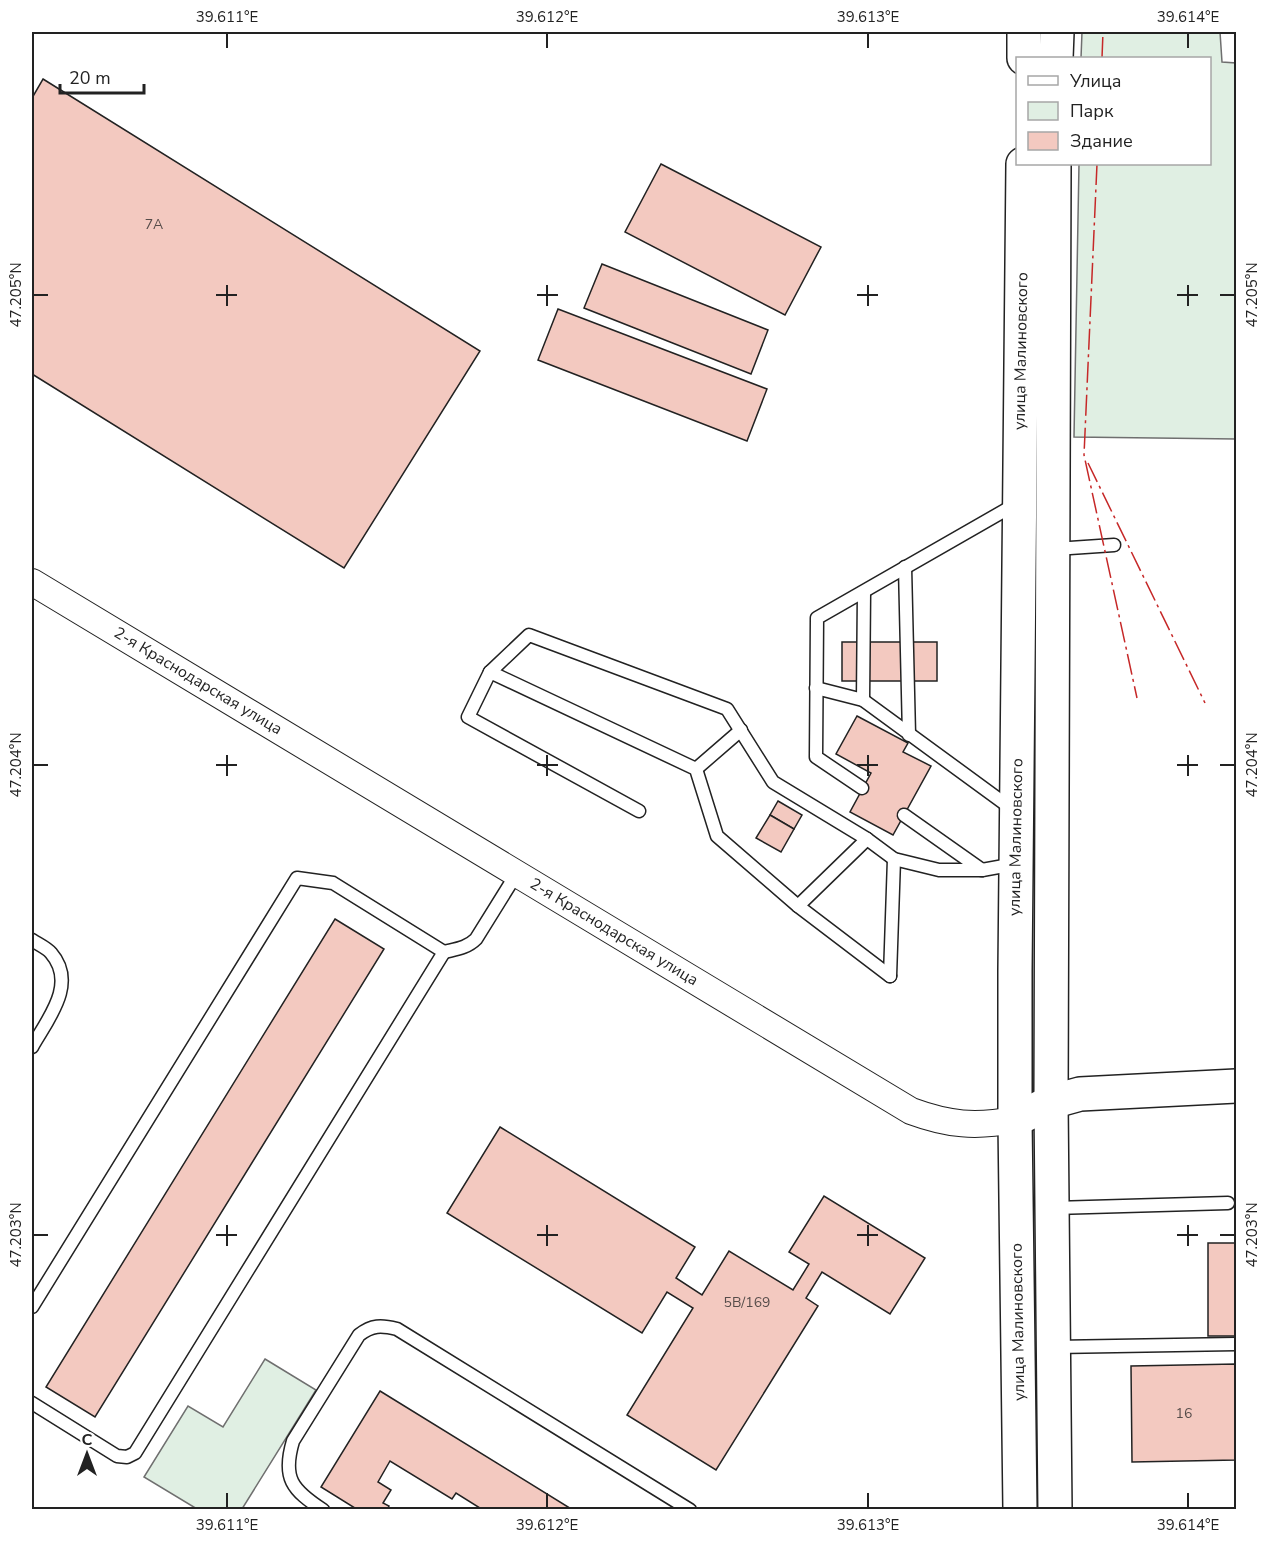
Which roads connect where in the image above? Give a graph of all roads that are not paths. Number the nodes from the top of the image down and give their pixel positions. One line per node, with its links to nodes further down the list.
1 (1024, 32): 3 (main road)
2 (1057, 32): 4 (main road)
3 (1024, 57)
4 (1056, 57)
5 (1023, 165): 7 (main road, улица Малиновского)
6 (1054, 165): 9 (main road, улица Малиновского)
7 (1020, 501): 10 (lane); 21 (main road, улица Малиновского)
8 (1114, 545): 9 (lane)
9 (1053, 549): 33 (main road, улица Малиновского)
10 (905, 567): 12 (lane); 17 (lane)
11 (32, 582): 27 (street, 2-я Краснодарская улица)
12 (864, 592): 14 (lane); 15 (lane)
13 (490, 672): 16 (lane); 18 (lane); 20 (lane)
14 (816, 688): 15 (lane); 19 (lane)
15 (863, 700): 17 (lane)
16 (741, 730): 18 (lane); 23 (lane)
17 (909, 735): 21 (lane)
18 (696, 769): 28 (lane)
19 (862, 788)
20 (639, 811)
21 (1016, 812): 25 (main road, улица Малиновского)
22 (904, 815): 26 (lane)
23 (867, 839): 24 (lane); 28 (lane)
24 (894, 859): 26 (lane); 28 (lane)
25 (1016, 863): 26 (lane); 34 (main road, улица Малиновского)
26 (982, 870)
27 (516, 873): 30 (lane); 34 (street, 2-я Краснодарская улица)
28 (798, 906)
29 (32, 940): 31 (lane)
30 (444, 952): 37 (lane); 40 (lane)
31 (32, 1047)
32 (1236, 1086): 33 (main road, 2-я Краснодарская улица)
33 (1051, 1102): 34 (main road, 2-я Краснодарская улица); 36 (main road, улица Малиновского)
34 (1015, 1120): 43 (main road, улица Малиновского)
35 (1228, 1203): 36 (lane)
36 (1053, 1208): 39 (main road, улица Малиновского)
37 (32, 1308)
38 (1236, 1344): 39 (lane)
39 (1054, 1347): 44 (main road, улица Малиновского)
40 (32, 1403)
41 (323, 1509): 42 (lane)
42 (690, 1509)
43 (1020, 1509)
44 (1055, 1509)

